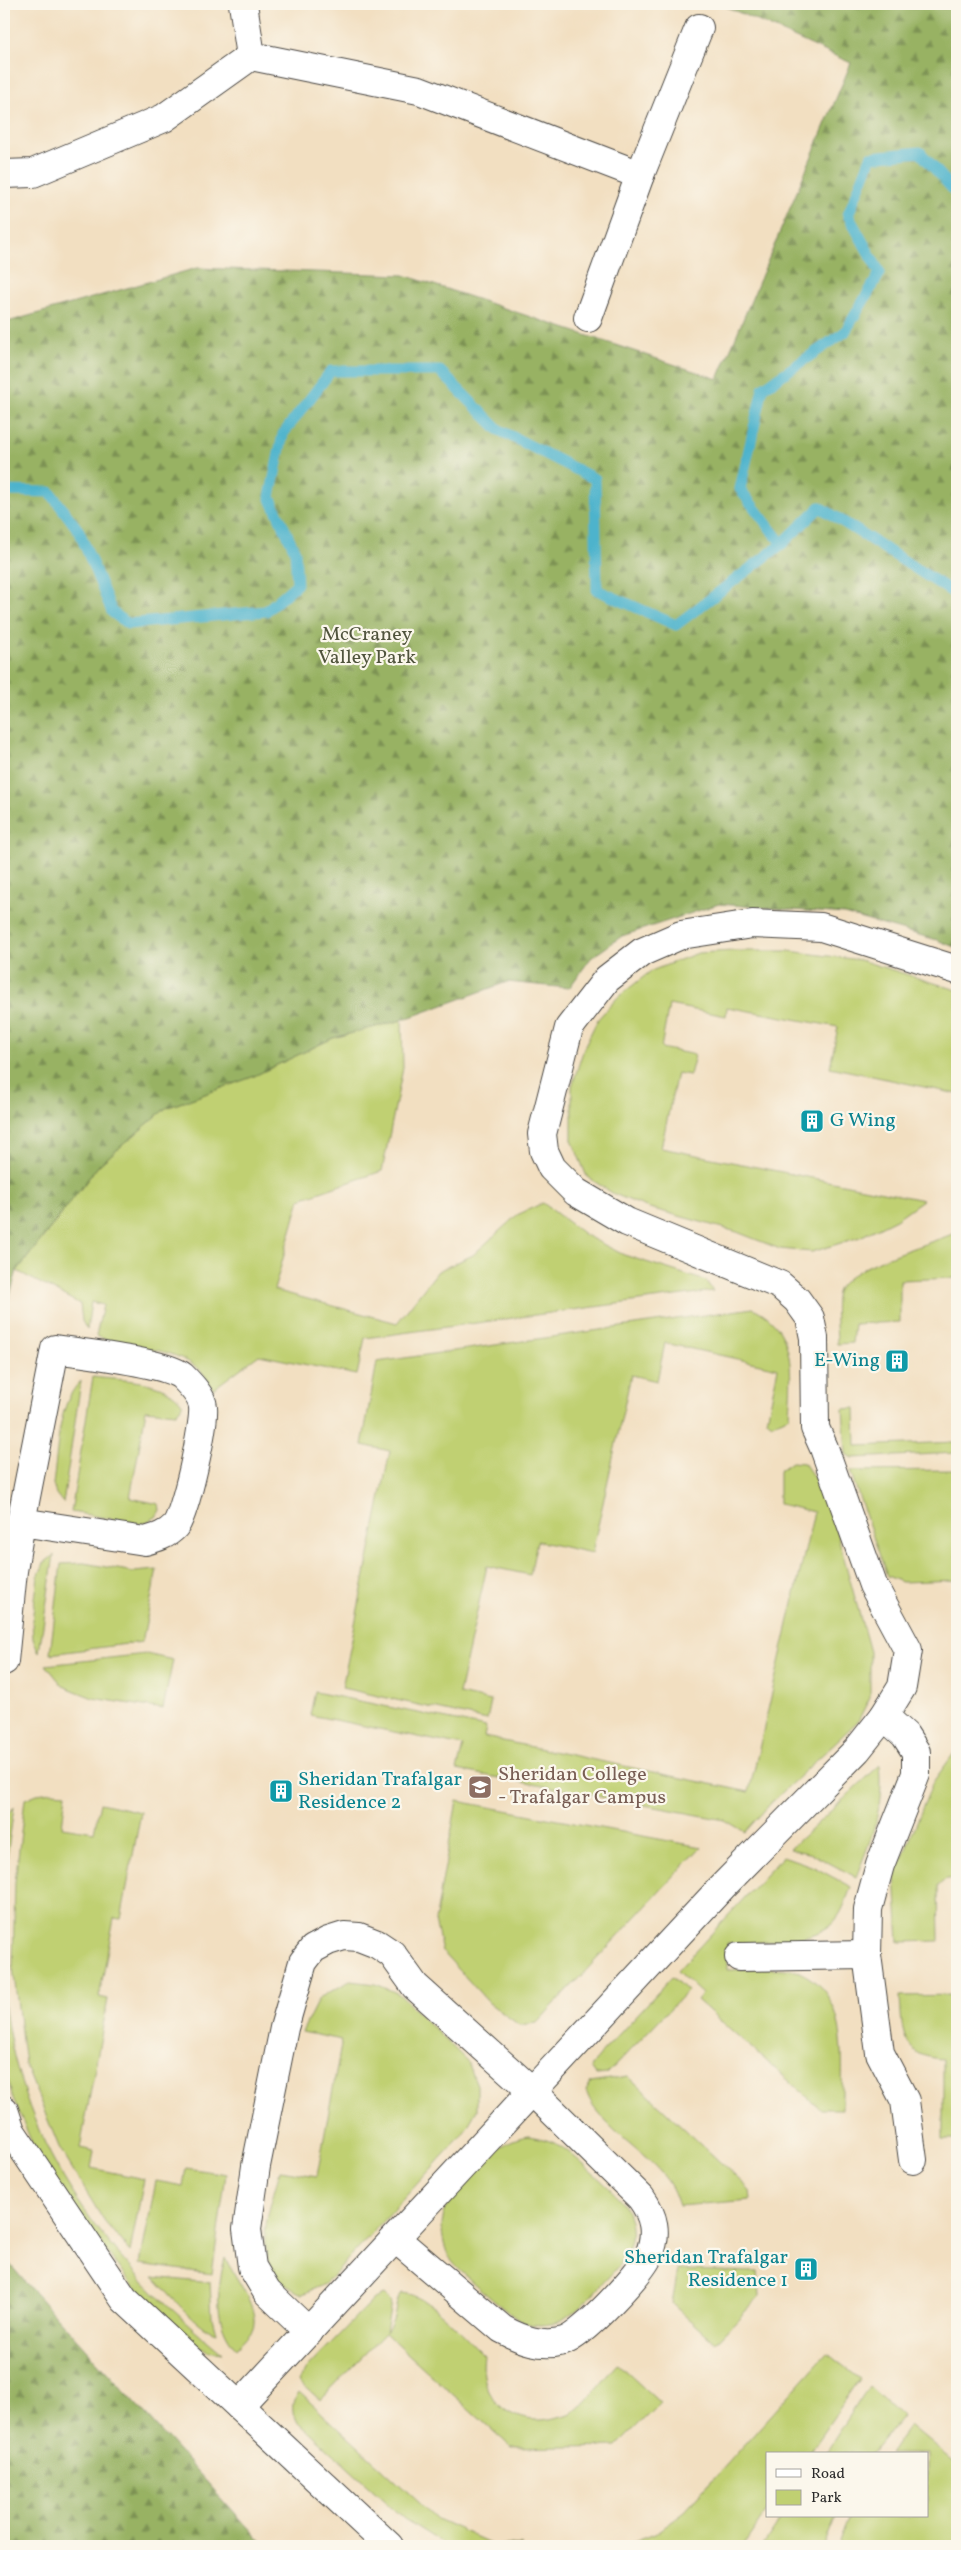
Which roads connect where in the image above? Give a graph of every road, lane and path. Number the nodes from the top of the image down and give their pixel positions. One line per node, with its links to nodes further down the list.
1 (243, 4): 3 (street)
2 (700, 28): 5 (street)
3 (251, 56): 4 (street); 5 (street)
4 (4, 174)
5 (640, 175): 6 (street)
6 (588, 318)
7 (957, 970): 10 (street)
8 (21, 1522): 8 (street); 9 (street)
9 (4, 1661)
10 (884, 1716): 11 (street); 13 (street)
11 (867, 1955): 12 (street); 15 (street)
12 (739, 1957)
13 (532, 2091): 16 (street); 16 (street); 17 (street)
14 (4, 2110): 18 (street)
15 (913, 2160)
16 (396, 2239): 17 (street)
17 (309, 2332): 18 (street)
18 (239, 2406): 19 (street)
19 (389, 2546)

